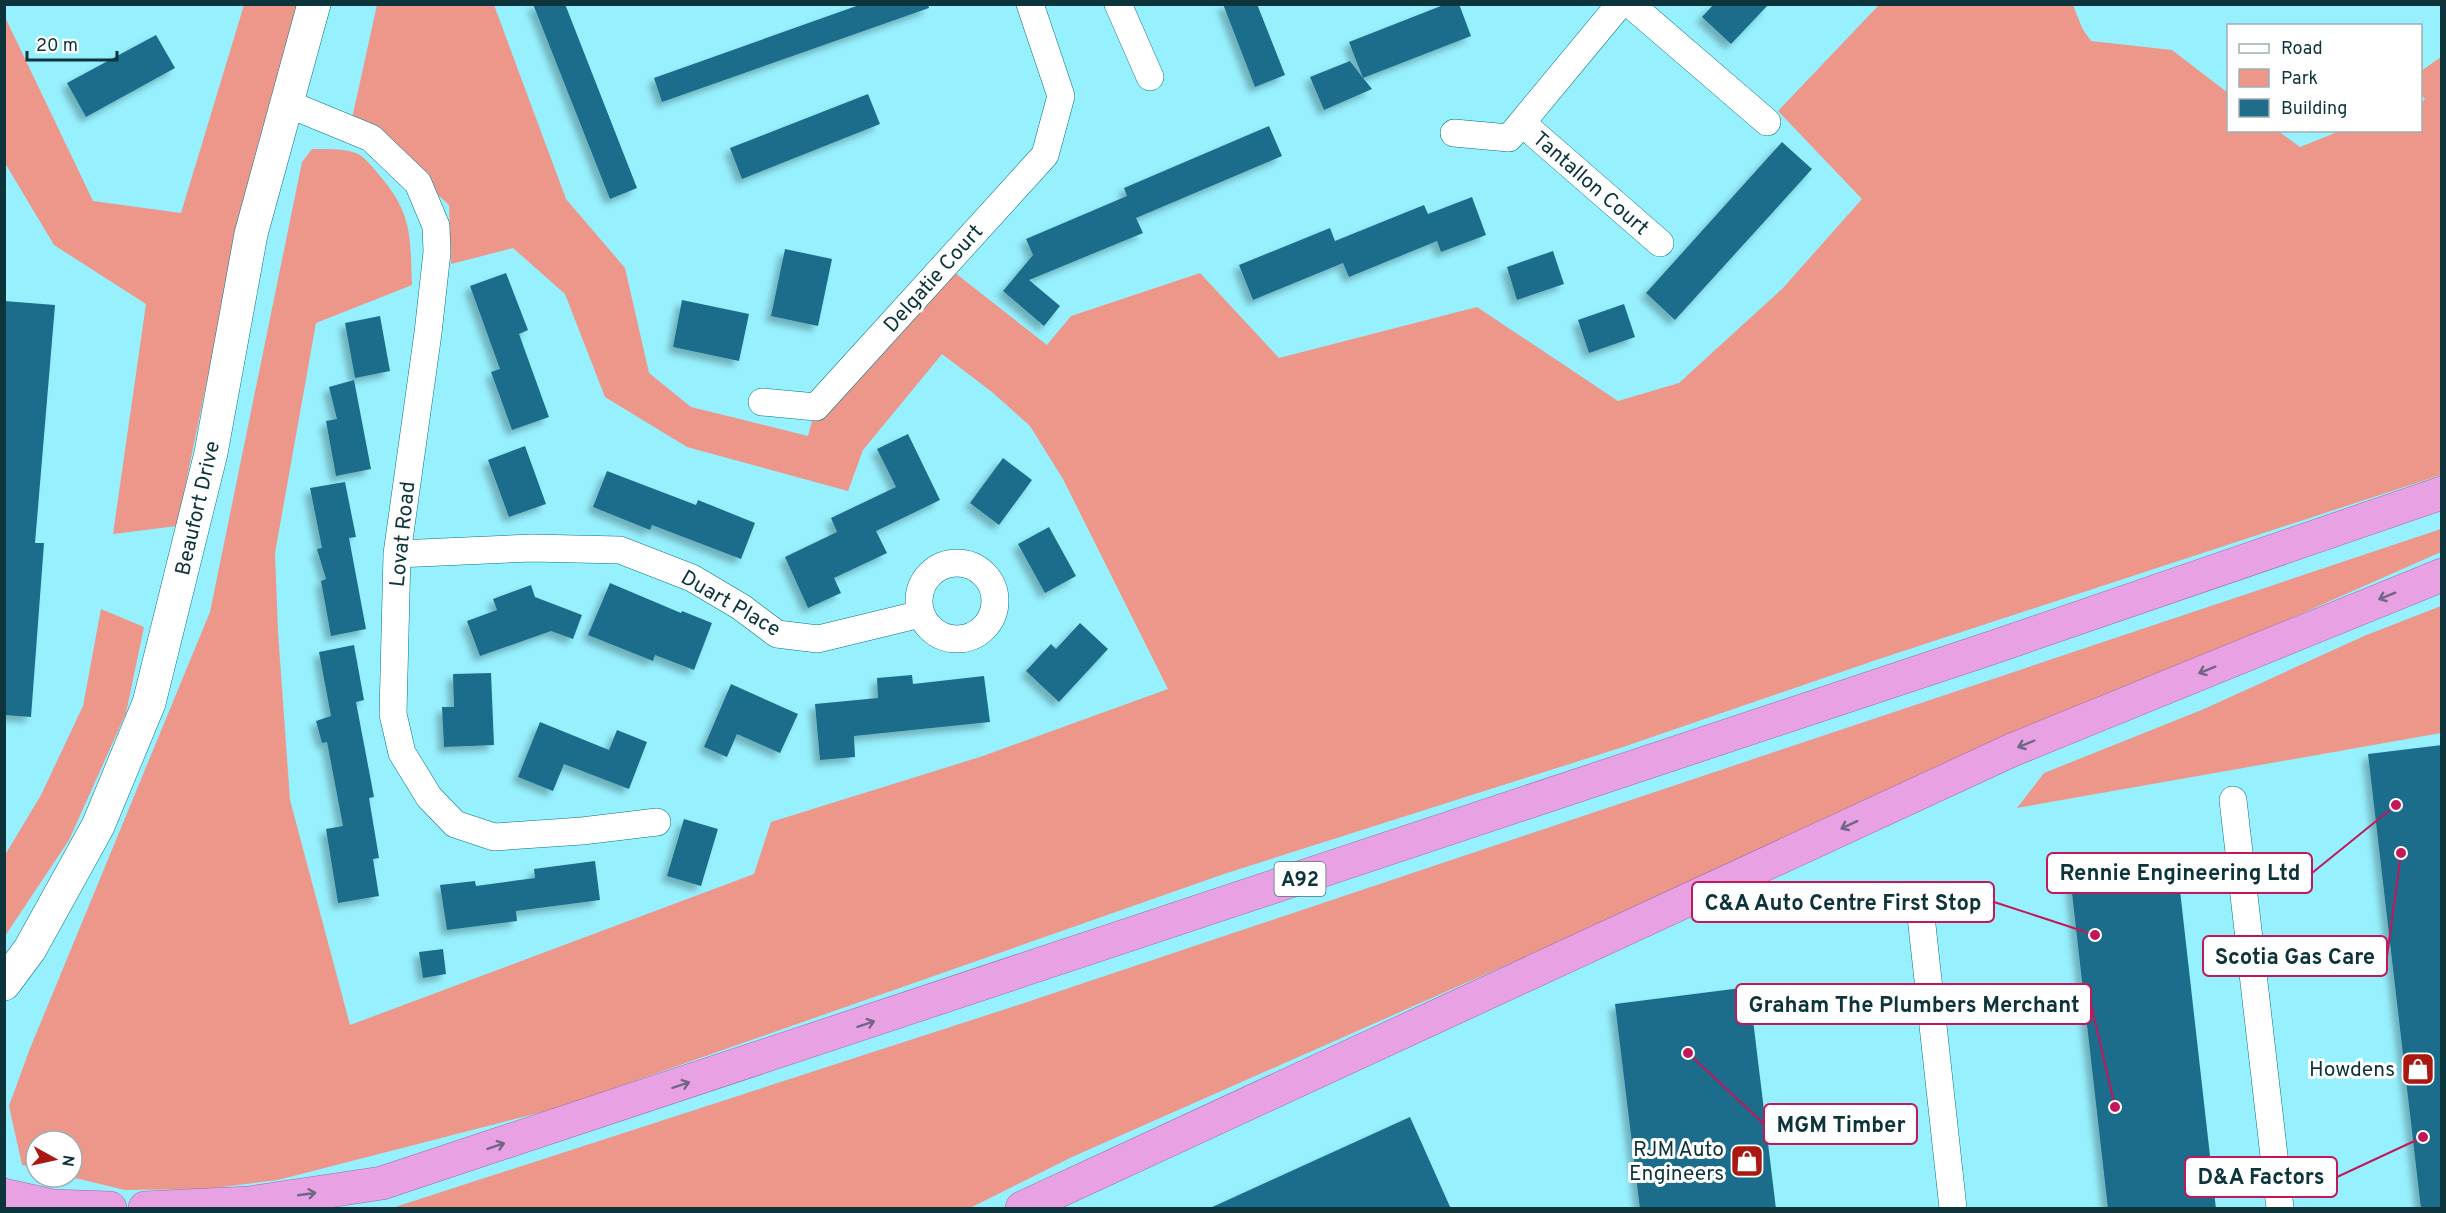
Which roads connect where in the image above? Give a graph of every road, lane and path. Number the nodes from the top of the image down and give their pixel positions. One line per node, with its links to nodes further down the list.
1 (314, 4): 7 (street, Beaufort Drive)
2 (1030, 4): 12 (street, Delgatie Court)
3 (1118, 4): 6 (street)
4 (1620, 4): 9 (street, Tantallon Court)
5 (1630, 4): 8 (street)
6 (1150, 77)
7 (286, 104): 14 (street, Lovat Road); 20 (street, Beaufort Drive)
8 (1767, 122)
9 (1522, 123): 10 (street, Tantallon Court); 11 (street, Tantallon Court)
10 (1454, 133)
11 (1660, 243)
12 (762, 402)
13 (2442, 493): 23 (highway, A92, one-way to 13)
14 (398, 554): 16 (street, Duart Place); 18 (street, Lovat Road)
15 (2442, 575): 24 (highway, one-way to 24)
16 (921, 614)
17 (2233, 800): 26 (street)
18 (657, 822)
19 (1920, 907): 25 (street)
20 (4, 984)
21 (4, 1195): 22 (highway)
22 (111, 1209)
23 (145, 1209)
24 (1022, 1209)
25 (1953, 1209)
26 (2280, 1209)

